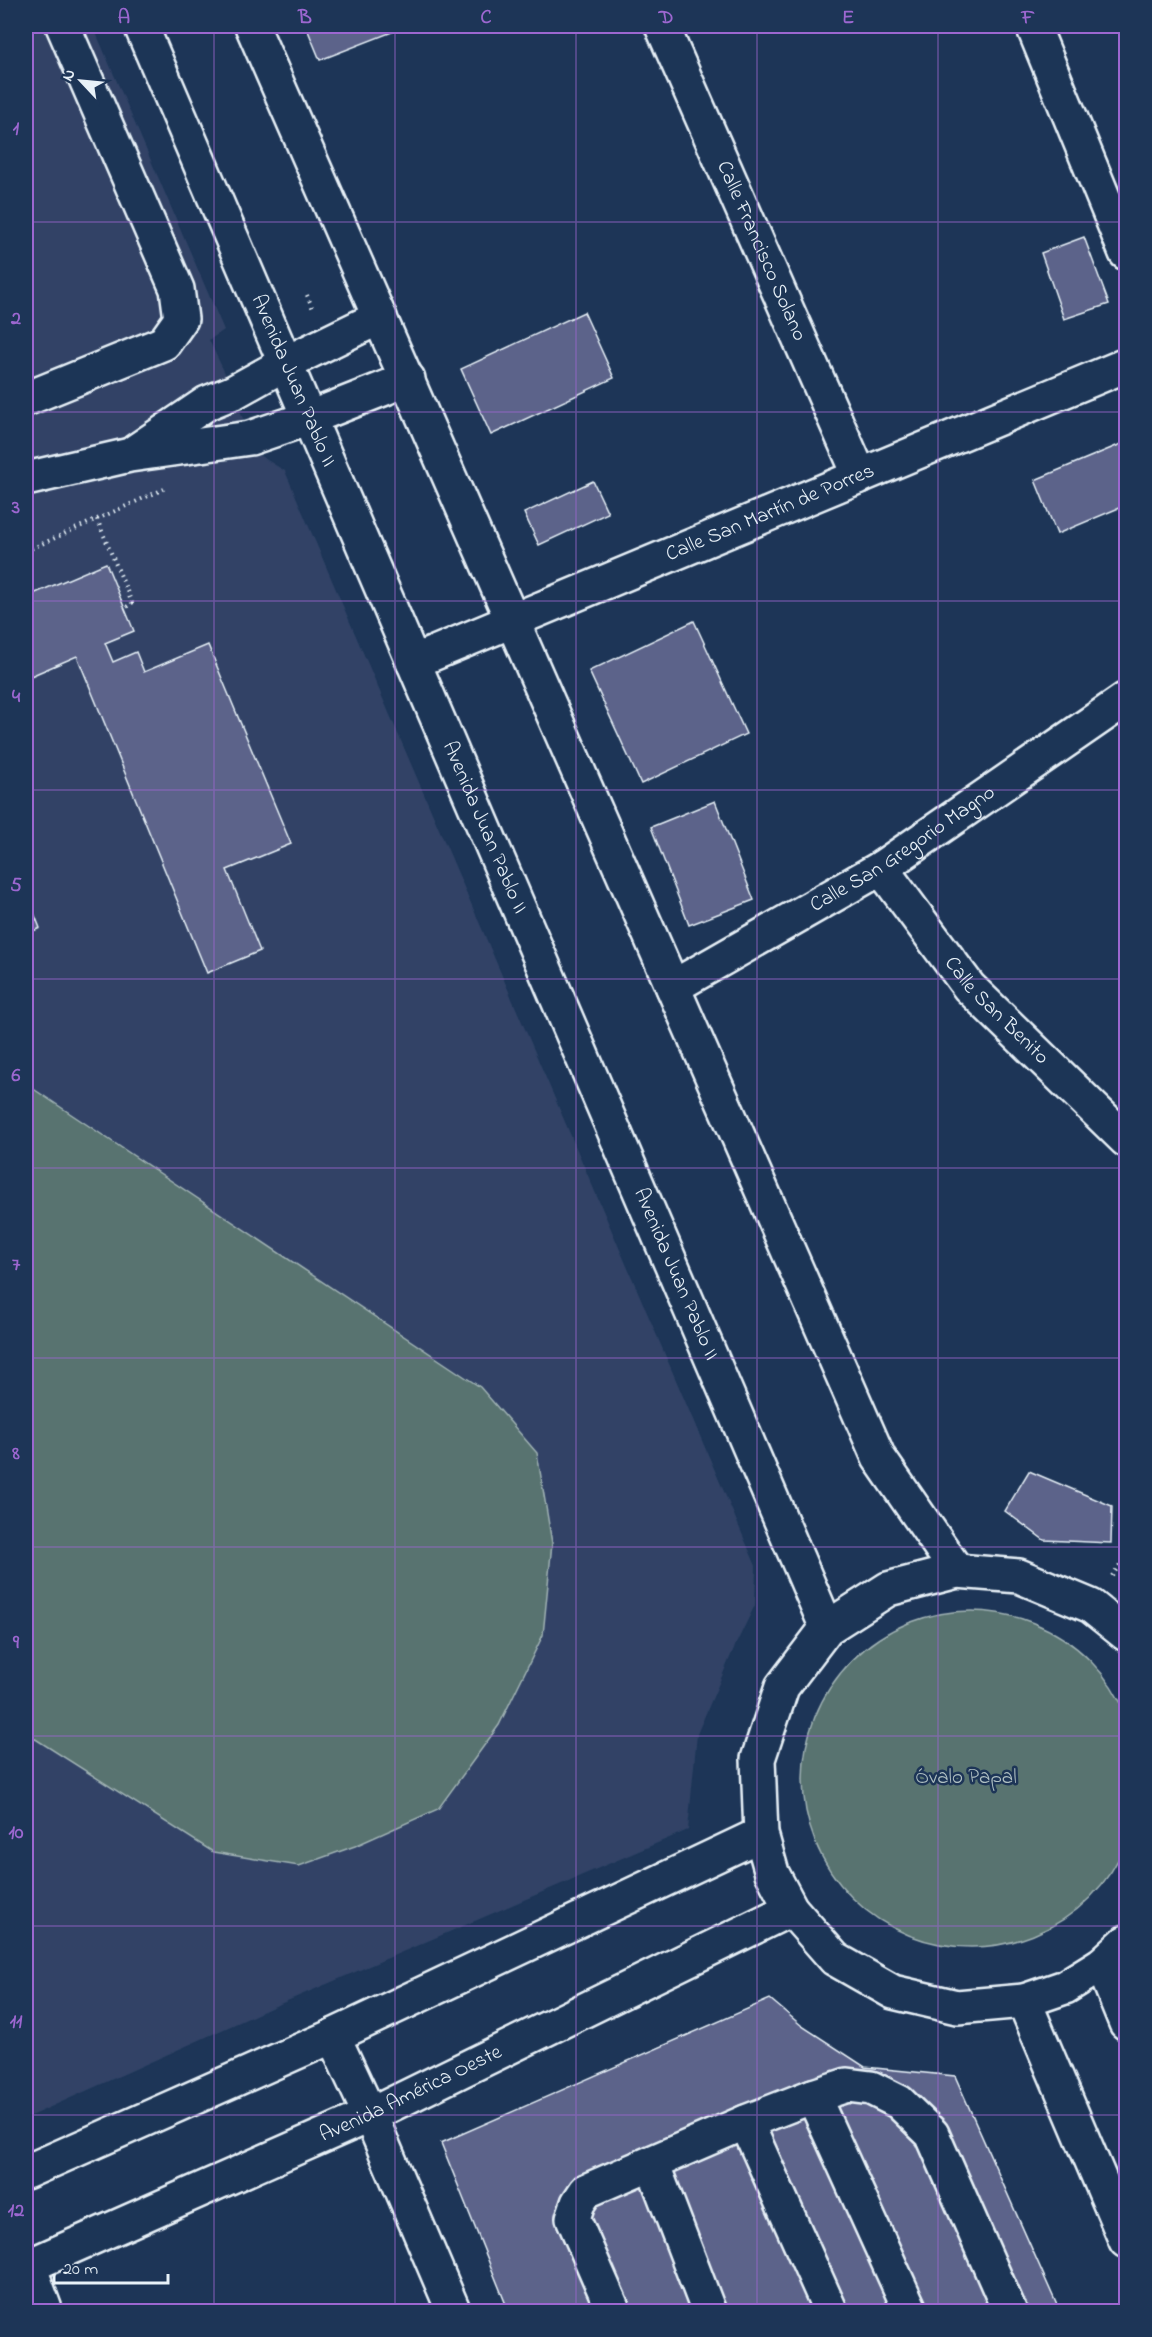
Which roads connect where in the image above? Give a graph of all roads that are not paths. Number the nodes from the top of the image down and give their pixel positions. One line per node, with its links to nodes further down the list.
1 (63, 26): 11 (main road)
2 (141, 26): 8 (main road, Avenida Juan Pablo II)
3 (252, 26): 7 (main road)
4 (662, 26): 14 (main road, Calle Francisco Solano)
5 (1033, 26): 6 (main road)
6 (1126, 253)
7 (380, 317): 8 (main road); 10 (main road)
8 (286, 363): 12 (main road, Avenida Juan Pablo II); 13 (main road)
9 (1126, 365): 14 (main road, Calle San Martín de Porres)
10 (408, 379): 12 (main road); 16 (main road)
11 (26, 399)
12 (309, 418): 13 (main road); 17 (main road, Avenida Juan Pablo II)
13 (130, 455): 15 (main road)
14 (860, 476): 16 (main road, Calle San Martín de Porres)
15 (26, 479)
16 (513, 620): 17 (main road, Calle San Martín de Porres); 20 (main road)
17 (413, 662): 23 (main road, Avenida Juan Pablo II)
18 (1126, 699): 19 (main road, Calle San Gregorio Magno)
19 (881, 868): 20 (main road, Calle San Gregorio Magno); 21 (main road, Calle San Benito)
20 (674, 987): 22 (main road)
21 (1126, 1140)
22 (957, 1571): 23 (main road); 24 (main road)
23 (827, 1628): 25 (main road)
24 (1126, 1634)
25 (761, 1834): 26 (main road); 31 (main road)
26 (791, 1909): 29 (main road); 33 (main road, Avenida América Oeste)
27 (1126, 1942): 28 (main road)
28 (1102, 1964): 29 (main road); 30 (main road)
29 (1024, 2001): 37 (main road)
30 (1126, 2023)
31 (333, 2036): 33 (main road); 36 (main road)
32 (813, 2096): 34 (main road); 44 (main road); 45 (main road)
33 (370, 2115): 38 (main road, Avenida América Oeste); 40 (main road)
34 (746, 2122): 35 (main road); 43 (main road)
35 (652, 2163): 41 (main road); 42 (main road)
36 (26, 2172)
37 (1126, 2241)
38 (28, 2266): 39 (main road)
39 (46, 2312)
40 (454, 2312)
41 (614, 2312)
42 (709, 2312)
43 (831, 2312)
44 (910, 2312)
45 (1010, 2312)

